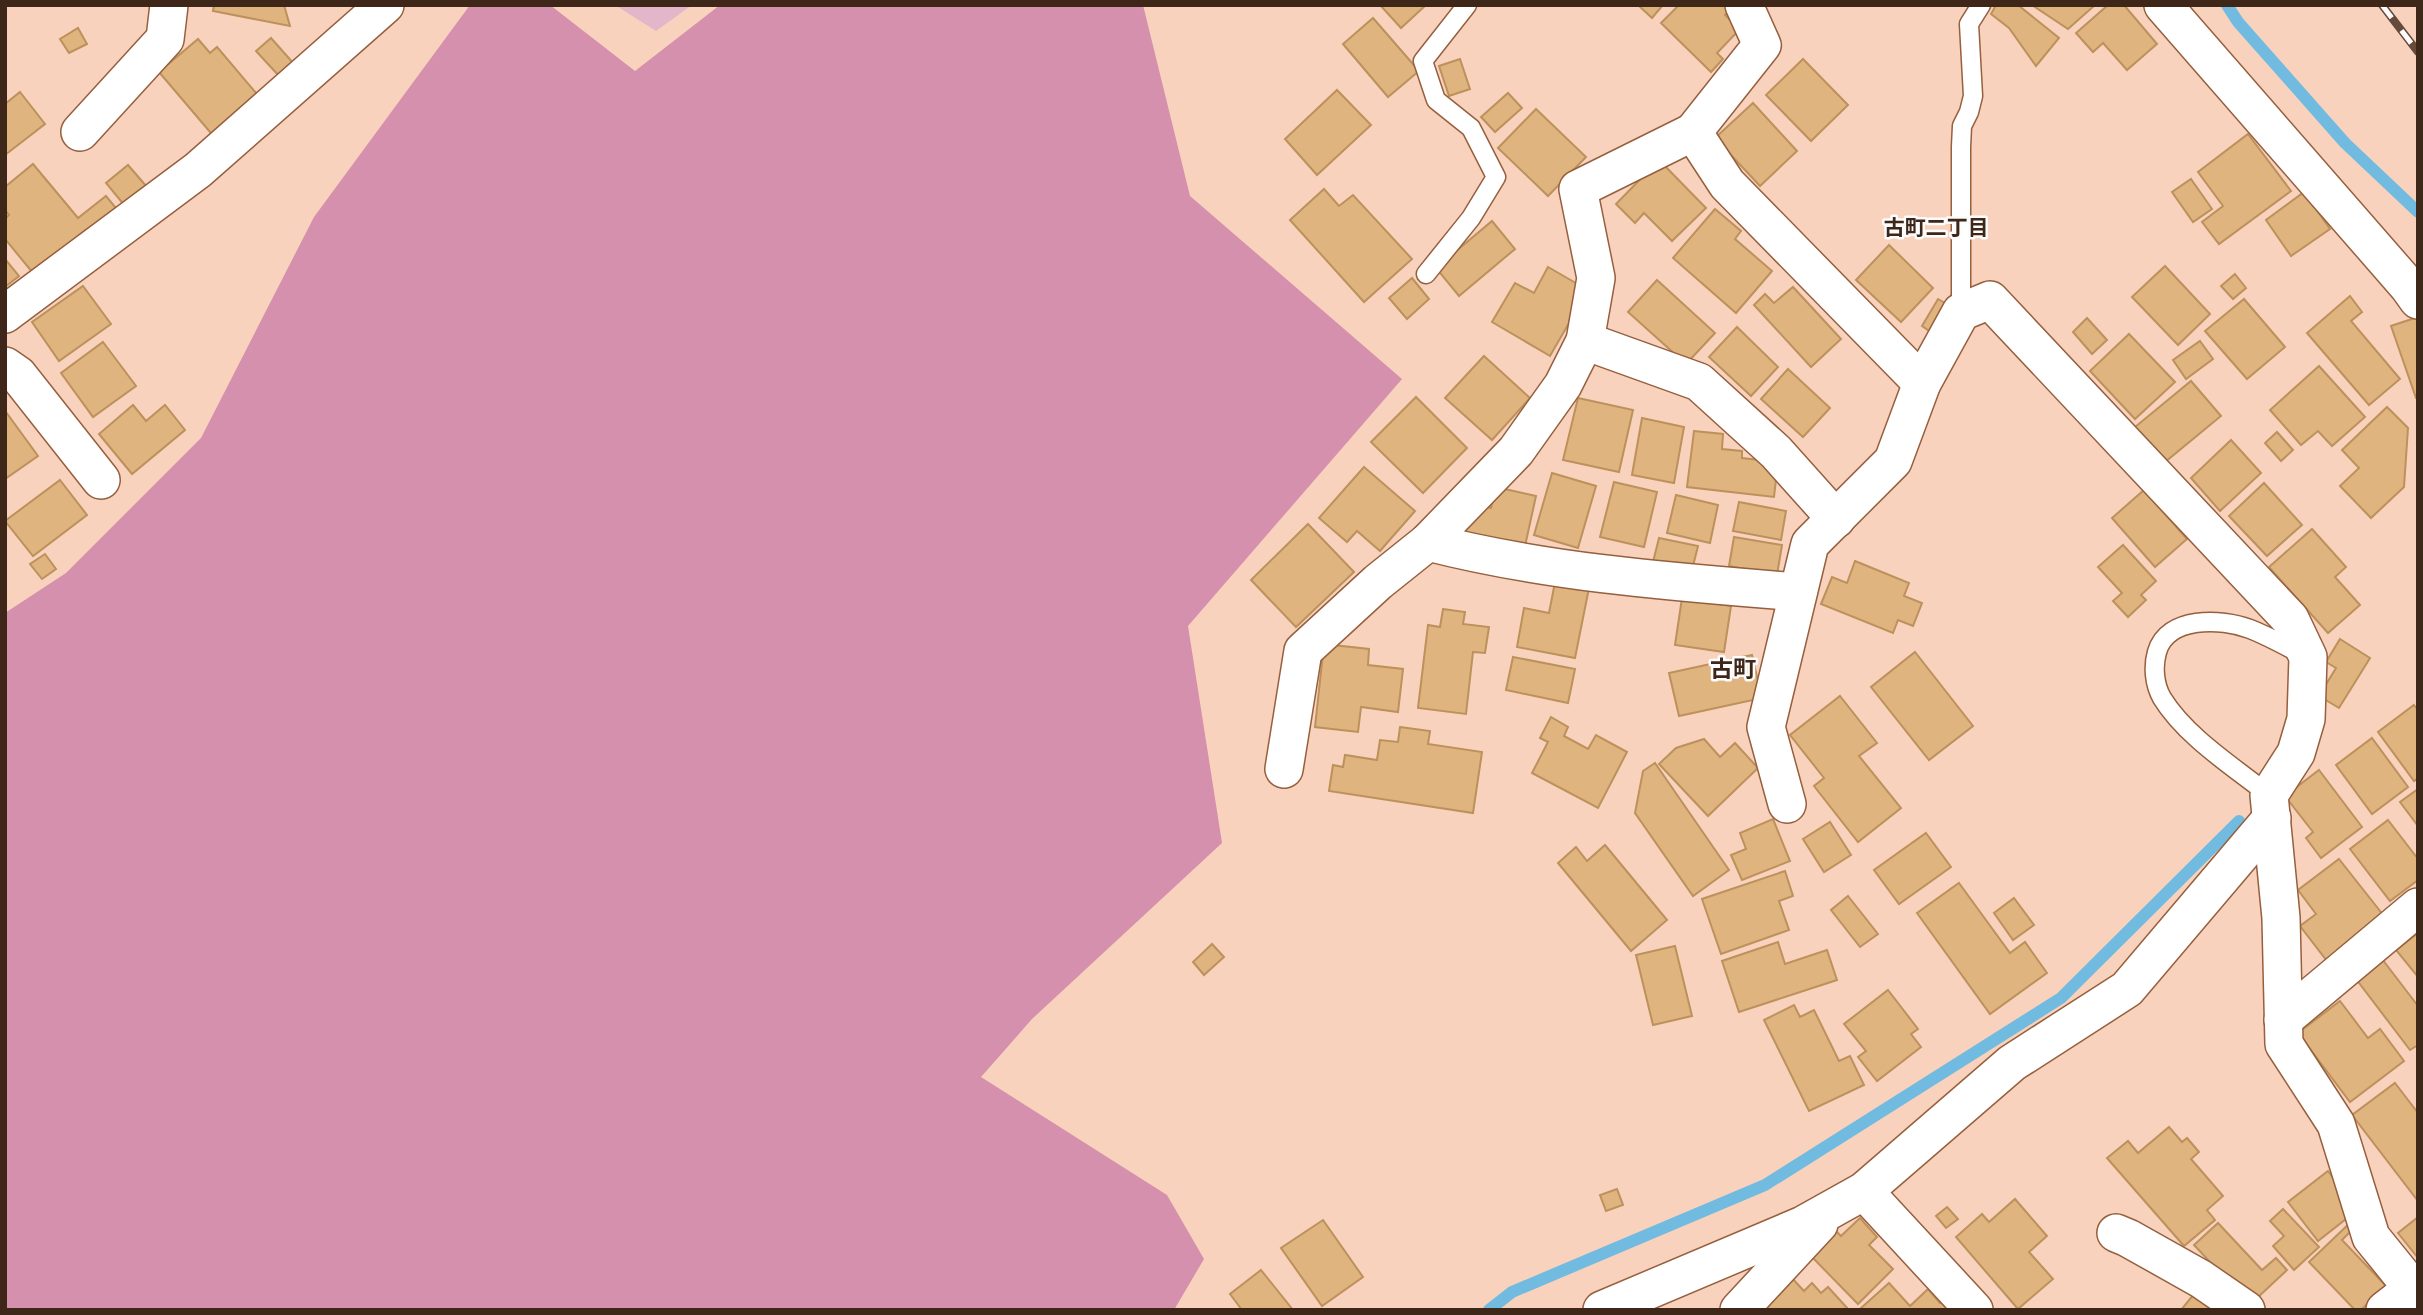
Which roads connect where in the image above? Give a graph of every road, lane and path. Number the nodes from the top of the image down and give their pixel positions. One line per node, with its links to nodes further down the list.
1 (169, 5): 7 (street)
2 (386, 5): 12 (street)
3 (1467, 5): 9 (lane)
4 (1744, 5): 8 (street)
5 (1981, 5): 11 (lane)
6 (2163, 5): 10 (street)
7 (80, 132)
8 (1693, 132): 13 (street); 15 (street)
9 (1426, 274)
10 (2418, 300)
11 (1961, 312): 15 (street); 20 (street)
12 (5, 314)
13 (1585, 341): 17 (street); 18 (street)
14 (5, 366): 16 (street)
15 (1922, 383): 17 (street)
16 (101, 480)
17 (1836, 519): 19 (street)
18 (1428, 542): 19 (street); 21 (street)
19 (1798, 592): 22 (street)
20 (2308, 657): 23 (street); 23 (lane)
21 (1284, 769)
22 (1787, 804)
23 (2271, 807): 25 (street); 26 (street)
24 (2418, 907): 25 (street)
25 (2283, 1020): 28 (street)
26 (1849, 1199): 29 (street); 30 (street); 31 (street)
27 (2116, 1233): 32 (street)
28 (2418, 1296): 33 (street)
29 (1602, 1310)
30 (1739, 1310)
31 (1974, 1310)
32 (2246, 1310)
33 (2385, 1310)

